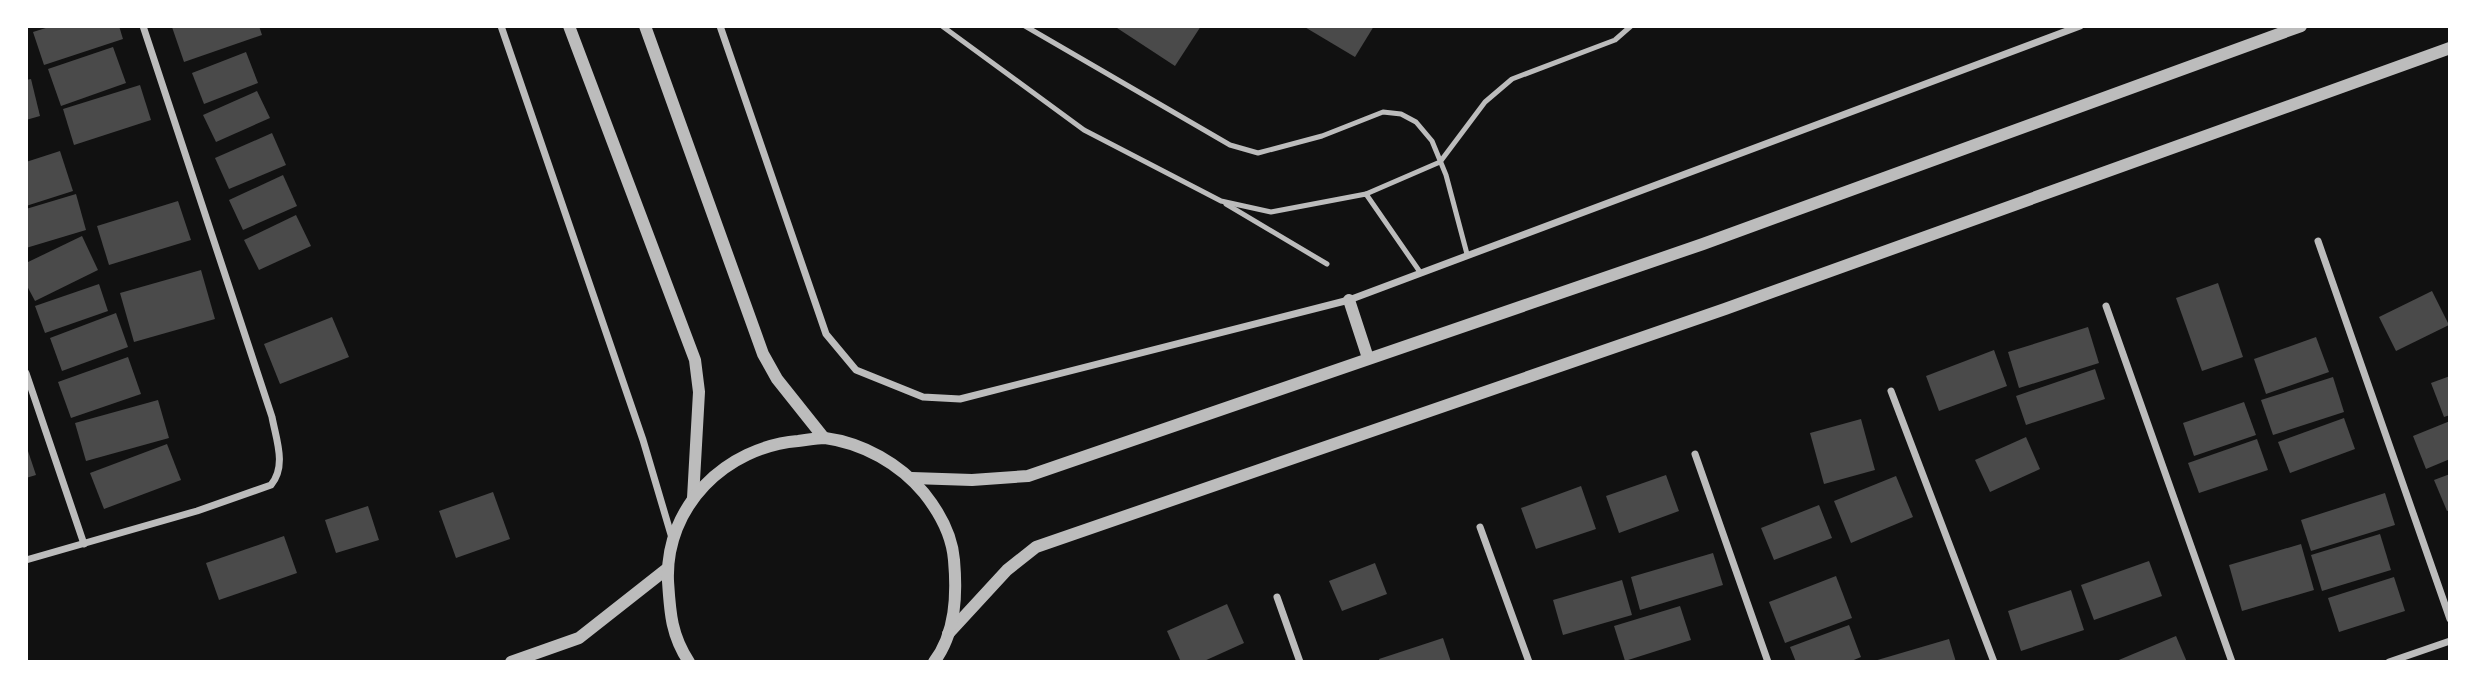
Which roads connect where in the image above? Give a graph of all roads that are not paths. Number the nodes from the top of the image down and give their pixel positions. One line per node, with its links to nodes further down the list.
1 (143, 26): 30 (street)
2 (501, 26): 29 (street)
3 (569, 26): 27 (street)
4 (645, 26): 24 (street)
5 (720, 26): 19 (street)
6 (942, 26): 14 (lane)
7 (1025, 26): 12 (lane)
8 (1631, 26): 12 (lane)
9 (2080, 26): 16 (street)
10 (2301, 26): 21 (street)
11 (2450, 48): 35 (street)
12 (1440, 162): 13 (lane); 16 (lane)
13 (1366, 194): 14 (lane); 18 (lane)
14 (1220, 201): 17 (lane)
15 (2318, 241): 34 (street)
16 (1466, 254): 18 (street)
17 (1327, 264)
18 (1420, 272): 19 (street)
19 (1349, 300): 21 (street)
20 (2106, 306): 44 (street)
21 (1368, 358): 26 (street)
22 (26, 373): 30 (street)
23 (1891, 391): 43 (street)
24 (824, 438): 26 (street); 27 (street)
25 (1695, 454): 42 (street)
26 (912, 478): 35 (street)
27 (693, 498): 29 (street)
28 (1480, 527): 41 (street)
29 (672, 539): 32 (street)
30 (84, 544): 31 (street)
31 (26, 561)
32 (668, 568): 38 (street); 39 (street)
33 (1277, 597): 40 (street)
34 (2450, 619)
35 (948, 634): 37 (street)
36 (2450, 641): 45 (street)
37 (935, 660)
38 (511, 662)
39 (690, 662)
40 (1300, 662)
41 (1529, 662)
42 (1768, 662)
43 (1994, 662)
44 (2232, 662)
45 (2389, 662)

